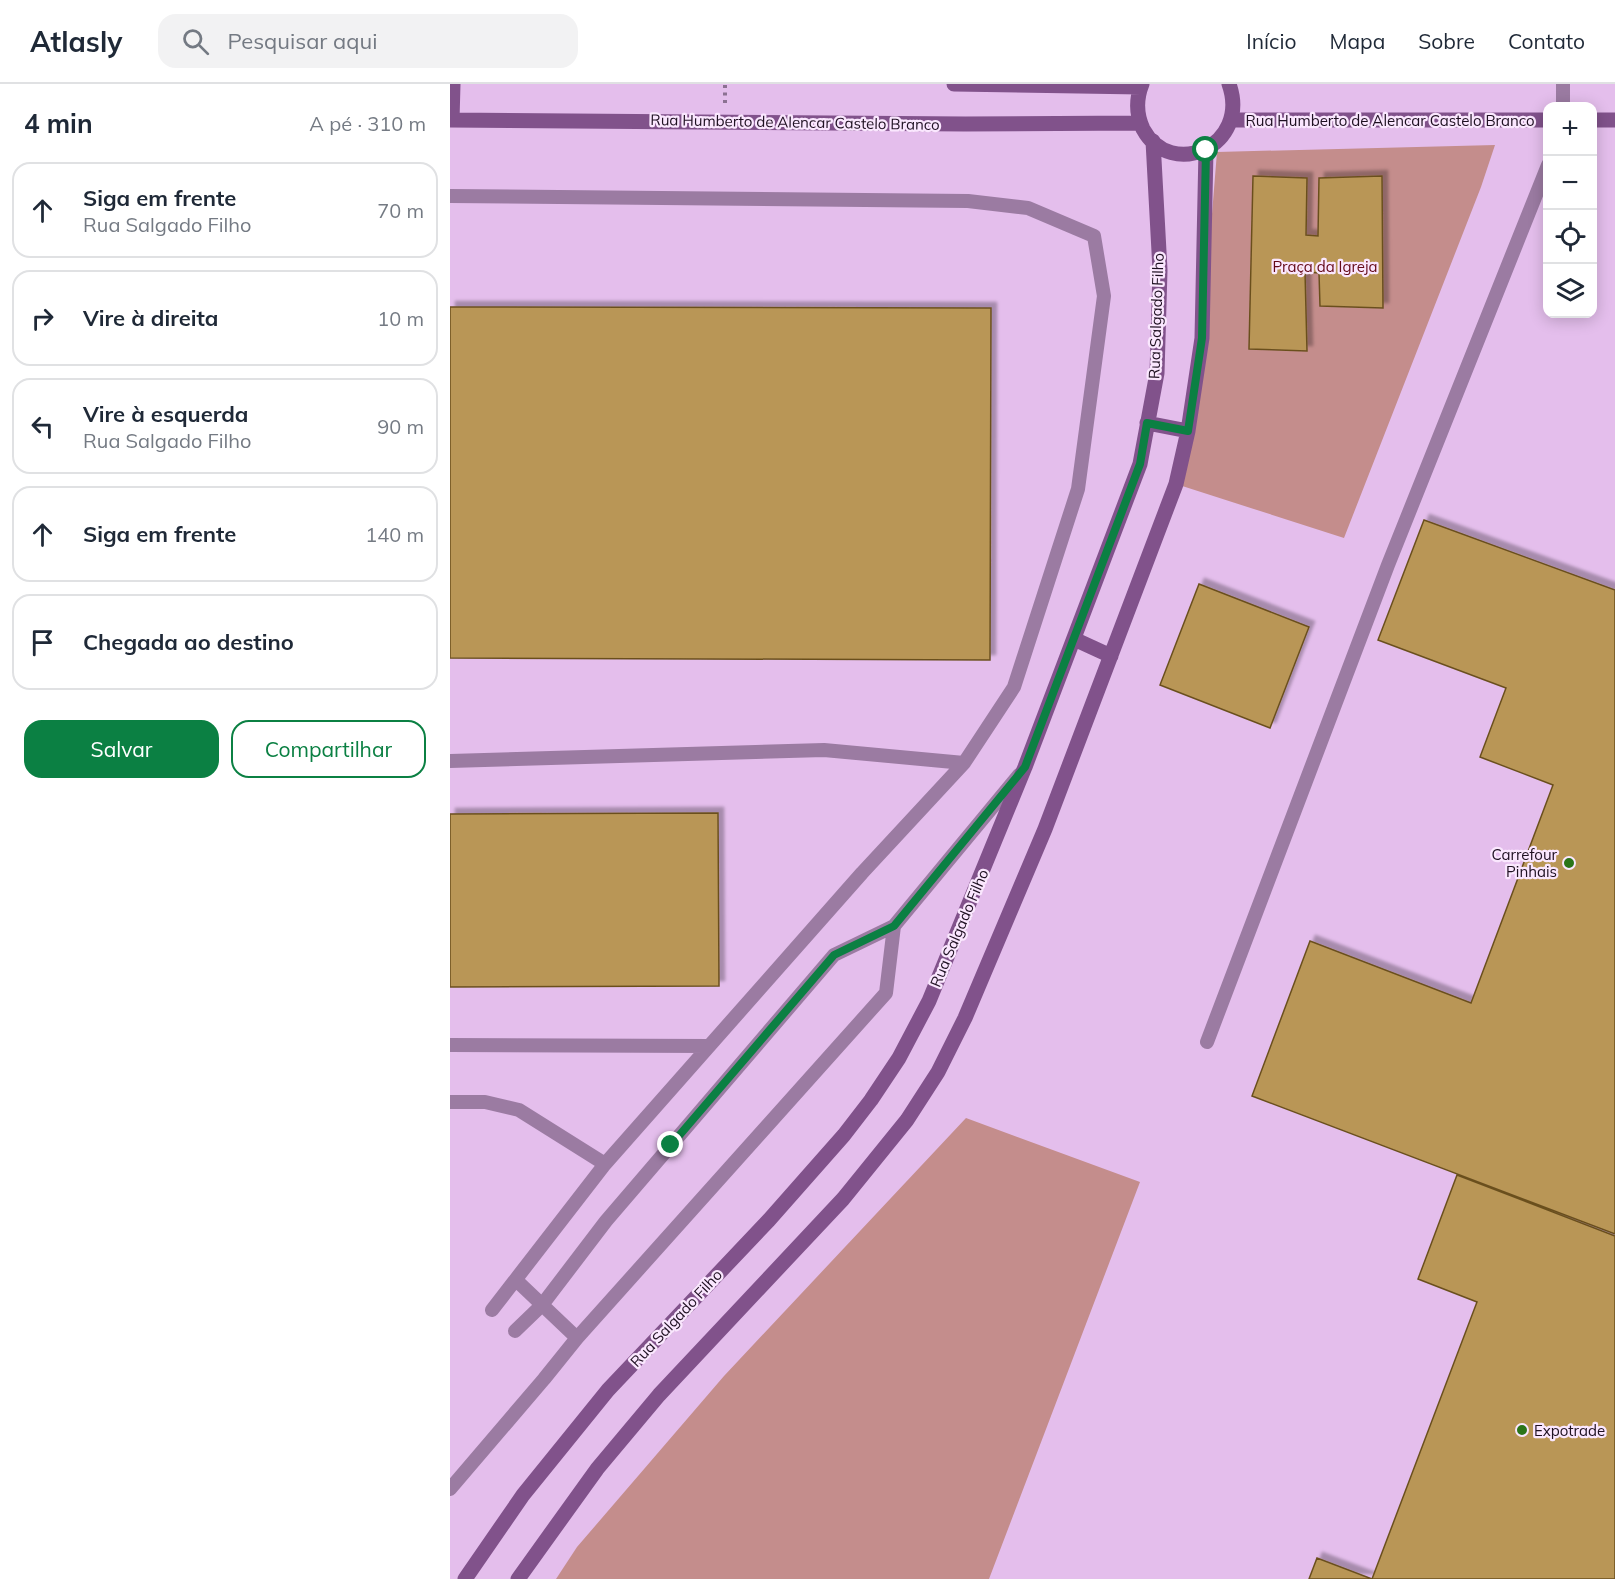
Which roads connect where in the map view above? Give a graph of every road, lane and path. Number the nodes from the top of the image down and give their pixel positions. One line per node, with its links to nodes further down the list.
1 (453, 84): 7 (main road)
2 (954, 84): 5 (main road)
3 (1229, 84): 8 (main road)
4 (1563, 84): 6 (lane)
5 (1142, 85): 12 (main road)
6 (1563, 102)
7 (451, 120): 12 (main road, Rua Humberto de Alencar Castelo Branco)
8 (1232, 120): 9 (main road, Rua Humberto de Alencar Castelo Branco); 14 (main road)
9 (1543, 120)
10 (1597, 120): 11 (main road)
11 (1615, 120)
12 (1140, 123): 13 (main road)
13 (1153, 141): 14 (main road); 17 (main road, Rua Salgado Filho)
14 (1206, 150): 18 (main road)
15 (1543, 178): 25 (lane)
16 (450, 196): 22 (lane)
17 (1147, 423): 18 (main road); 19 (main road, Rua Salgado Filho)
18 (1188, 431): 20 (main road)
19 (1074, 639): 20 (main road); 23 (main road, Rua Salgado Filho)
20 (1110, 656): 37 (main road)
21 (450, 761): 22 (lane)
22 (964, 763): 27 (lane)
23 (1025, 767): 24 (lane); 36 (main road, Rua Salgado Filho)
24 (894, 926): 31 (lane); 34 (lane)
25 (1207, 1042)
26 (450, 1045): 27 (lane)
27 (709, 1046): 29 (lane)
28 (450, 1102): 29 (lane)
29 (605, 1164): 30 (lane)
30 (516, 1280): 31 (lane); 32 (lane)
31 (542, 1305): 33 (lane); 34 (lane)
32 (492, 1310)
33 (515, 1331)
34 (577, 1338): 35 (lane)
35 (450, 1489)
36 (465, 1579)
37 (518, 1579)

